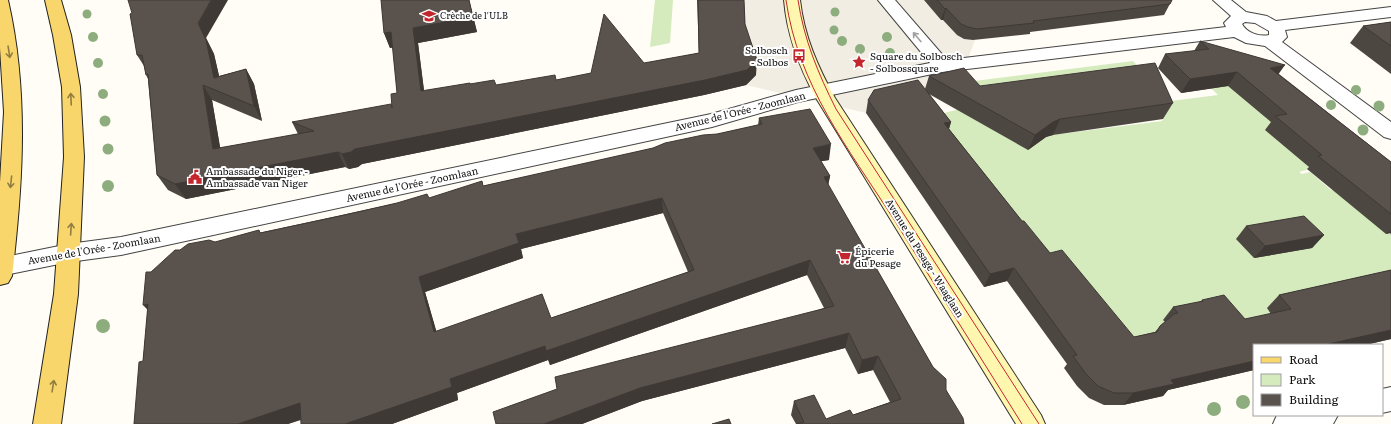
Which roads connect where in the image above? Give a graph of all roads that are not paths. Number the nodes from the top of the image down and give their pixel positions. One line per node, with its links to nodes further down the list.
1 (0, 0): 13 (main road, one-way to 13)
2 (53, 0): 12 (main road, one-way to 2)
3 (792, 0): 10 (street)
4 (886, 0): 9 (street, one-way to 4)
5 (1222, 0): 7 (street)
6 (1391, 12): 8 (street)
7 (1240, 24): 8 (street); 9 (street)
8 (1272, 33): 11 (street)
9 (942, 66): 10 (street)
10 (821, 91): 12 (street, Avenue de l'Orée - Zoomlaan); 16 (street, Avenue du Pesage - Waaglaan)
11 (1391, 132)
12 (69, 253): 13 (street, Avenue de l'Orée - Zoomlaan); 15 (main road, one-way to 12)
13 (0, 270)
14 (1320, 416): 17 (street)
15 (47, 424)
16 (1030, 424)
17 (1287, 424)

